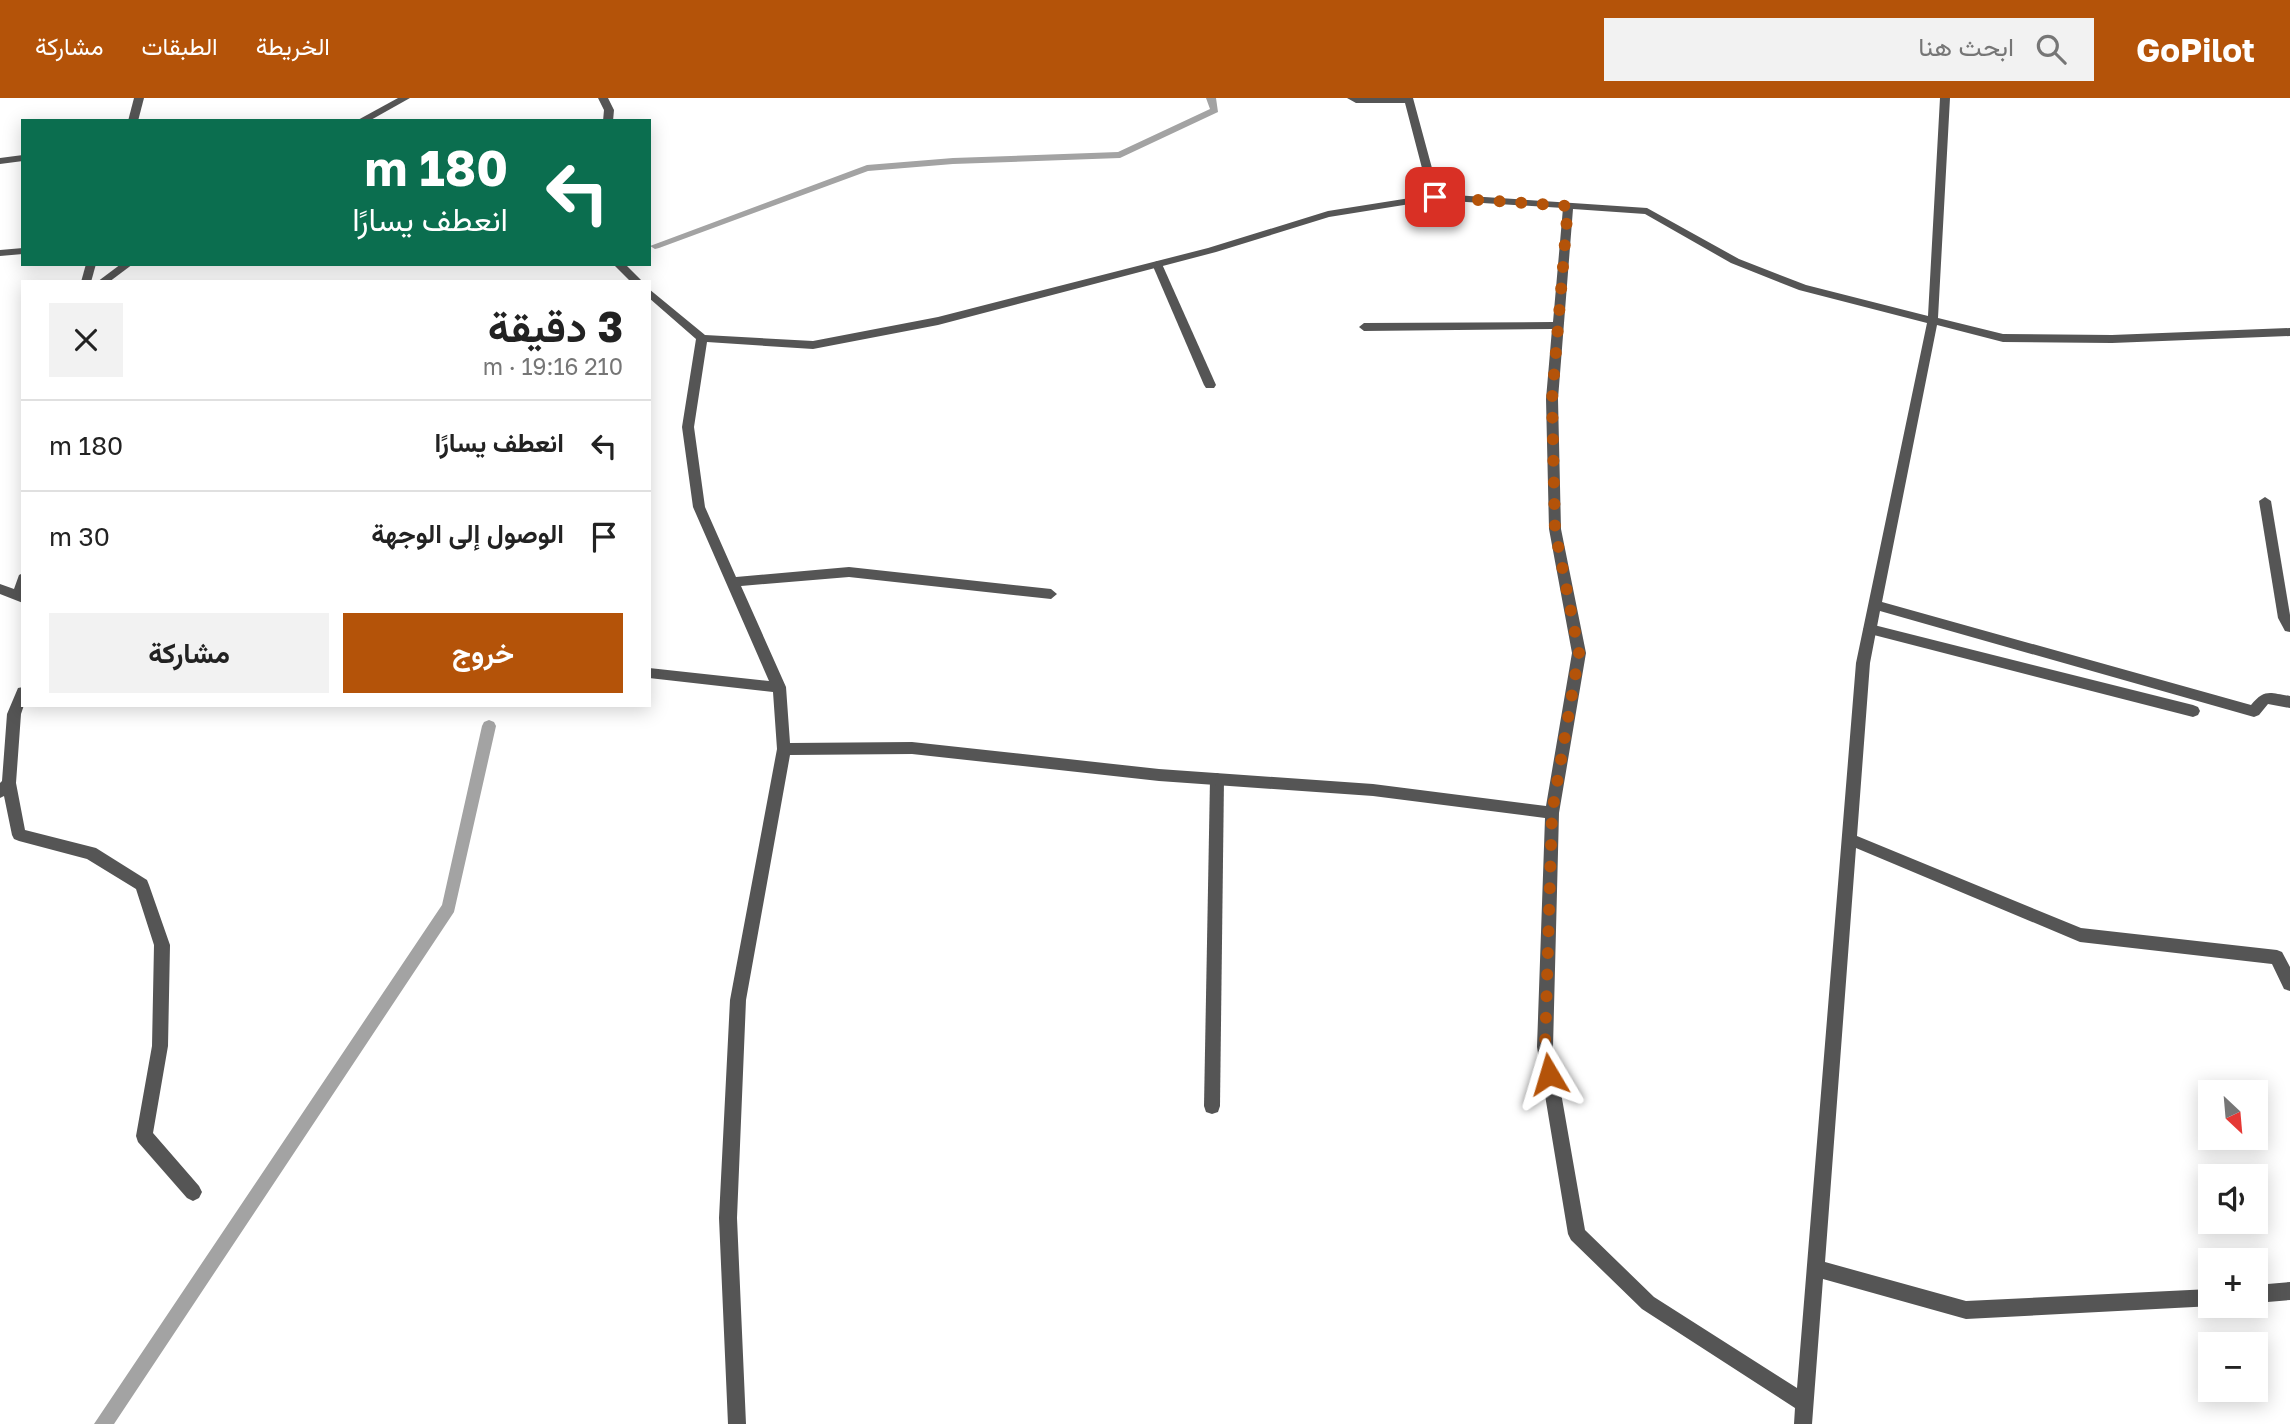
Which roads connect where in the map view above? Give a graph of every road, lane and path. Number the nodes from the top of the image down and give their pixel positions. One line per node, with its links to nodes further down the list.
1 (139, 98): 7 (street)
2 (405, 98): 8 (street)
3 (603, 98): 9 (street)
4 (1352, 98): 6 (street)
5 (1945, 98): 22 (street)
6 (1408, 99): 12 (street)
7 (134, 119)
8 (365, 119)
9 (608, 119)
10 (21, 158): 11 (street)
11 (0, 161)
12 (1435, 197): 13 (street); 16 (street)
13 (1568, 206): 22 (street); 23 (street)
14 (21, 251): 15 (street)
15 (0, 253)
16 (1157, 264): 26 (street); 27 (street)
17 (125, 266): 19 (street)
18 (620, 266): 20 (street)
19 (105, 280)
20 (636, 280)
21 (651, 294): 26 (street)
22 (1933, 320): 25 (street); 33 (street)
23 (1558, 325): 24 (street); 45 (street)
24 (1364, 327)
25 (2290, 332)
26 (702, 338): 29 (street)
27 (1210, 385)
28 (2265, 501): 34 (street)
29 (734, 582): 31 (street); 37 (street)
30 (0, 589): 32 (street)
31 (1051, 594)
32 (21, 598)
33 (1875, 606): 35 (street); 39 (street)
34 (2290, 627)
35 (1870, 629): 40 (street); 46 (street)
36 (651, 673): 37 (street)
37 (779, 687): 41 (street)
38 (21, 698): 42 (street)
39 (2290, 702)
40 (2193, 711)
41 (784, 749): 43 (street); 55 (street)
42 (6, 753): 44 (street)
43 (1217, 779): 45 (street); 48 (street)
44 (4, 787): 49 (street)
45 (1552, 813): 54 (street)
46 (1849, 839): 47 (street); 50 (street)
47 (2290, 984)
48 (1212, 1106)
49 (193, 1192)
50 (1815, 1268): 53 (street); 54 (street)
51 (2290, 1291): 52 (street)
52 (2268, 1293)
53 (2198, 1299)
54 (1805, 1404): 56 (street)
55 (737, 1424)
56 (1804, 1424)

